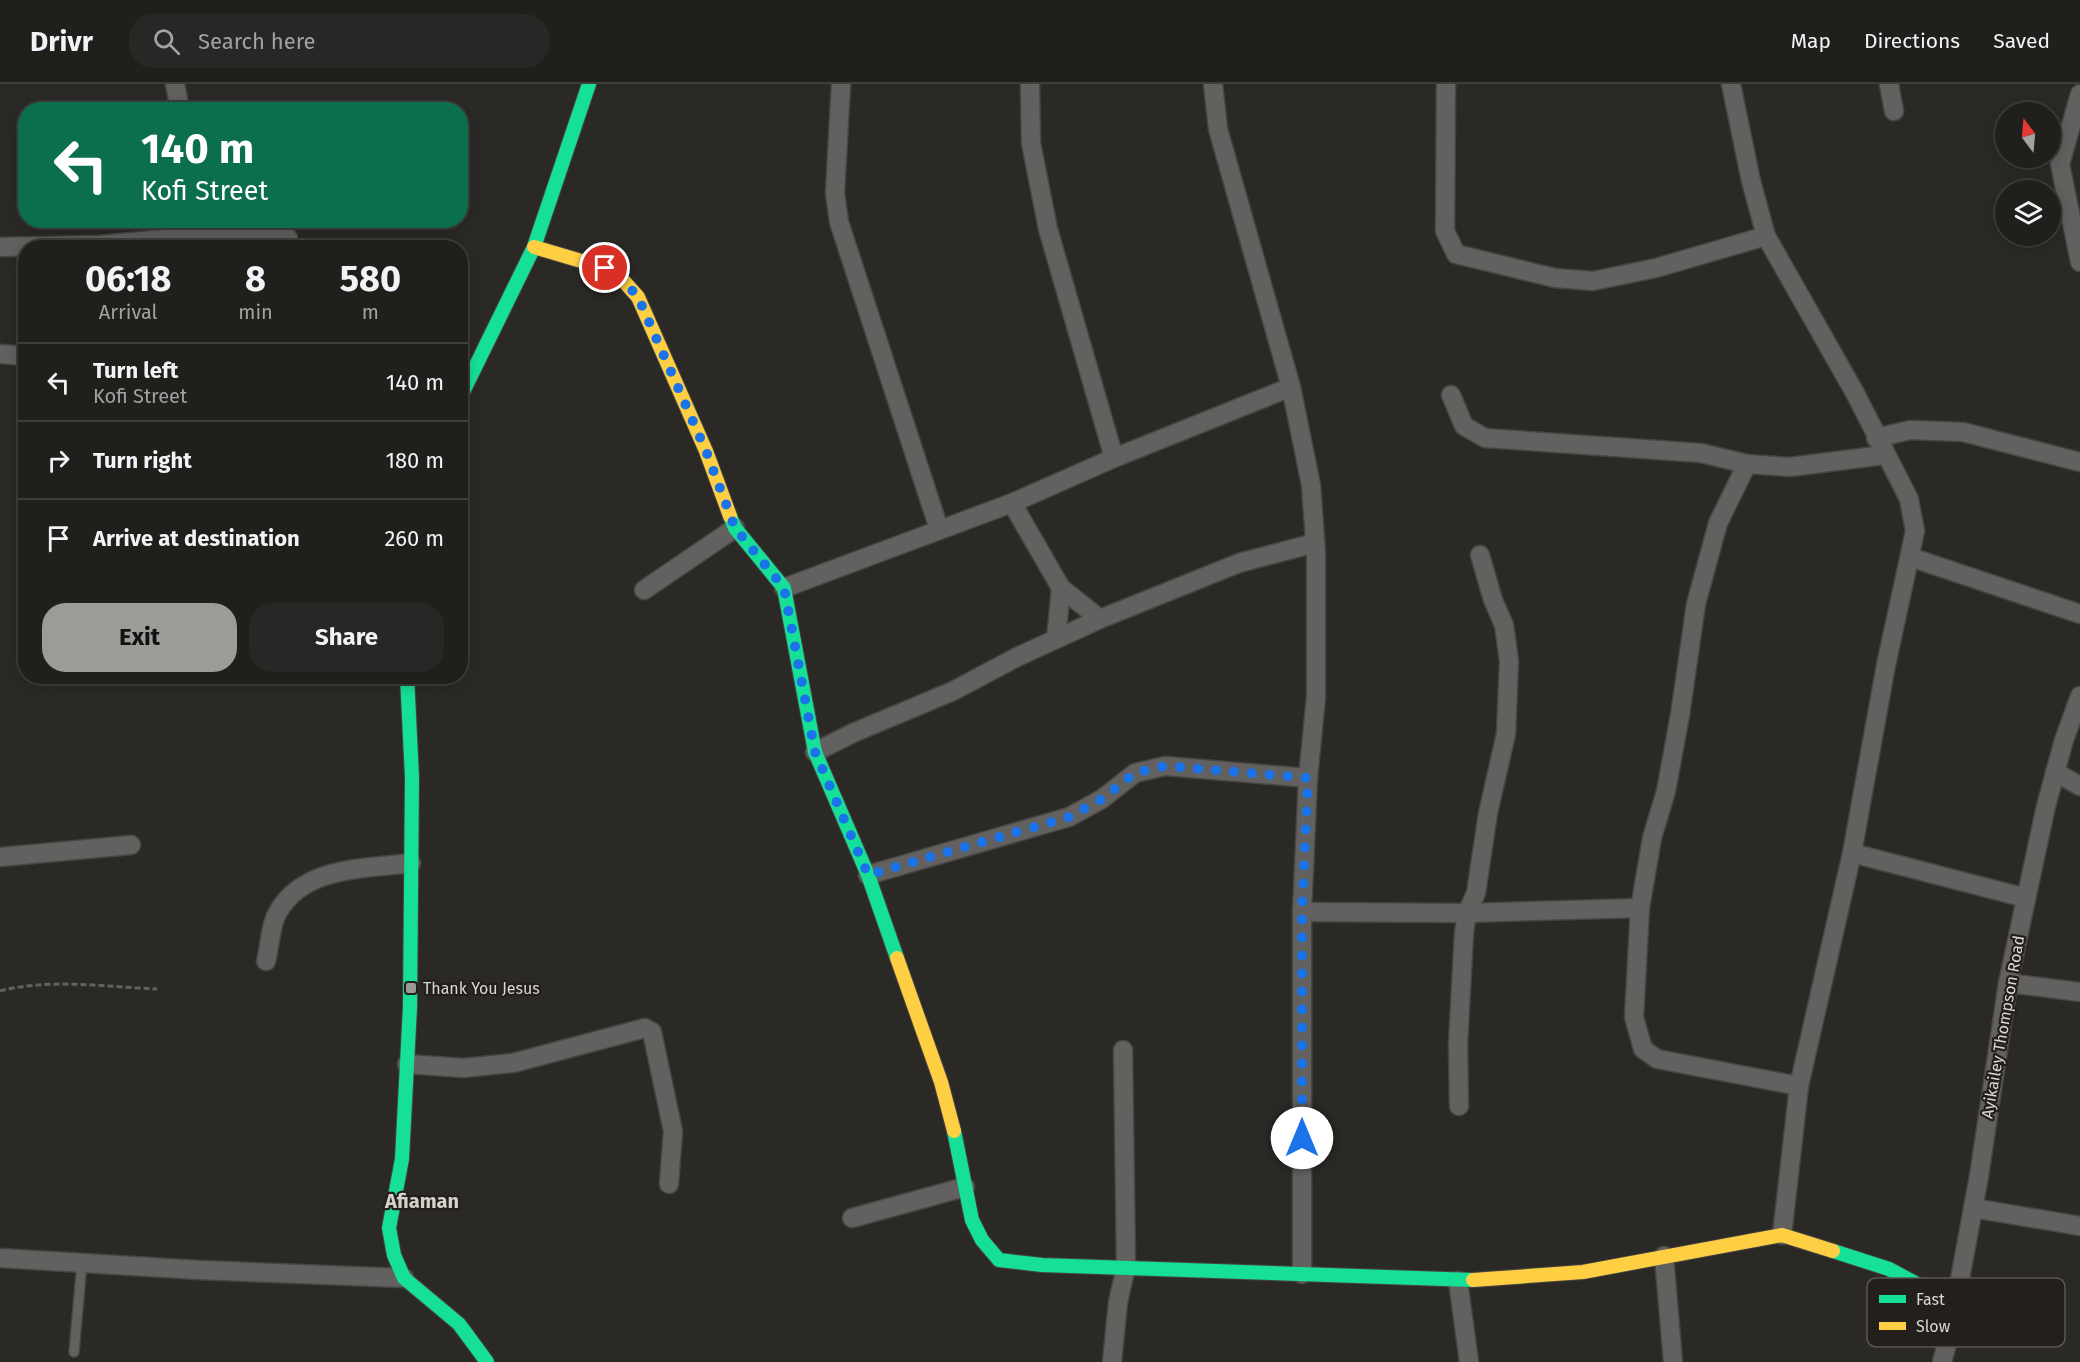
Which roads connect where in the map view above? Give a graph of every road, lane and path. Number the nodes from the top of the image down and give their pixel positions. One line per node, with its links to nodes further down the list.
1 (175, 84): 10 (street)
2 (588, 84): 18 (street)
3 (841, 84): 32 (street)
4 (1030, 84): 27 (street)
5 (1213, 84): 23 (street)
6 (1446, 84): 13 (street)
7 (1731, 84): 13 (street)
8 (1889, 84): 11 (street)
9 (2080, 94): 19 (street)
10 (178, 102)
11 (1894, 111)
12 (187, 229): 14 (street); 15 (street)
13 (1766, 236): 25 (street)
14 (288, 238)
15 (126, 240)
16 (0, 247): 17 (street)
17 (18, 247)
18 (534, 247): 22 (street); 31 (street)
19 (2080, 262)
20 (0, 354): 21 (street)
21 (18, 355)
22 (468, 382)
23 (1291, 387): 27 (street); 33 (street)
24 (1450, 395): 29 (street)
25 (1876, 438): 26 (street); 28 (street)
26 (1884, 455): 29 (street); 35 (street)
27 (1114, 458): 30 (street)
28 (2080, 462)
29 (1747, 464): 54 (street)
30 (1012, 503): 32 (street); 37 (street)
31 (735, 528): 36 (street); 38 (street)
32 (939, 529): 36 (street)
33 (1315, 543): 40 (street); 46 (street)
34 (1480, 555): 56 (street)
35 (1910, 557): 39 (street); 49 (street)
36 (784, 588): 44 (street)
37 (1061, 588): 40 (street); 41 (street)
38 (644, 590)
39 (2080, 614)
40 (1100, 619): 41 (street)
41 (1056, 639): 44 (street)
42 (407, 684): 51 (street)
43 (2080, 696): 45 (street, Ayikailey Thompson Road)
44 (815, 752): 52 (street)
45 (2055, 772): 47 (street); 53 (street, Ayikailey Thompson Road)
46 (1308, 778): 52 (street); 55 (street)
47 (2080, 786)
48 (130, 845): 50 (street)
49 (1852, 853): 53 (street); 64 (street)
50 (0, 857)
51 (411, 863): 57 (street); 63 (street)
52 (868, 875): 67 (street)
53 (2026, 898): 58 (street, Ayikailey Thompson Road)
54 (1640, 908): 56 (street); 64 (street)
55 (1302, 912): 56 (street); 76 (street)
56 (1467, 913): 65 (street)
57 (266, 961)
58 (2008, 983): 61 (street); 68 (street, Ayikailey Thompson Road)
59 (157, 989): 60 (path)
60 (0, 991)
61 (2080, 993)
62 (1124, 1050): 75 (street)
63 (407, 1065): 66 (street); 77 (street)
64 (1799, 1086): 71 (street)
65 (1458, 1106)
66 (669, 1184)
67 (965, 1187): 69 (street); 75 (street)
68 (1973, 1208): 70 (street); 79 (street, Ayikailey Thompson Road)
69 (852, 1218)
70 (2080, 1226)
71 (1782, 1235): 72 (street); 78 (street)
72 (1664, 1256): 80 (street); 86 (street)
73 (0, 1258): 74 (street)
74 (82, 1263): 77 (street); 82 (lane)
75 (1126, 1267): 76 (street); 84 (street)
76 (1302, 1274): 80 (street)
77 (404, 1278): 83 (street)
78 (1908, 1278)
79 (1959, 1278)
80 (1458, 1281): 85 (street)
81 (1945, 1347): 87 (street, Ayikailey Thompson Road)
82 (74, 1353)
83 (487, 1362)
84 (1112, 1362)
85 (1468, 1362)
86 (1673, 1362)
87 (1942, 1362)

